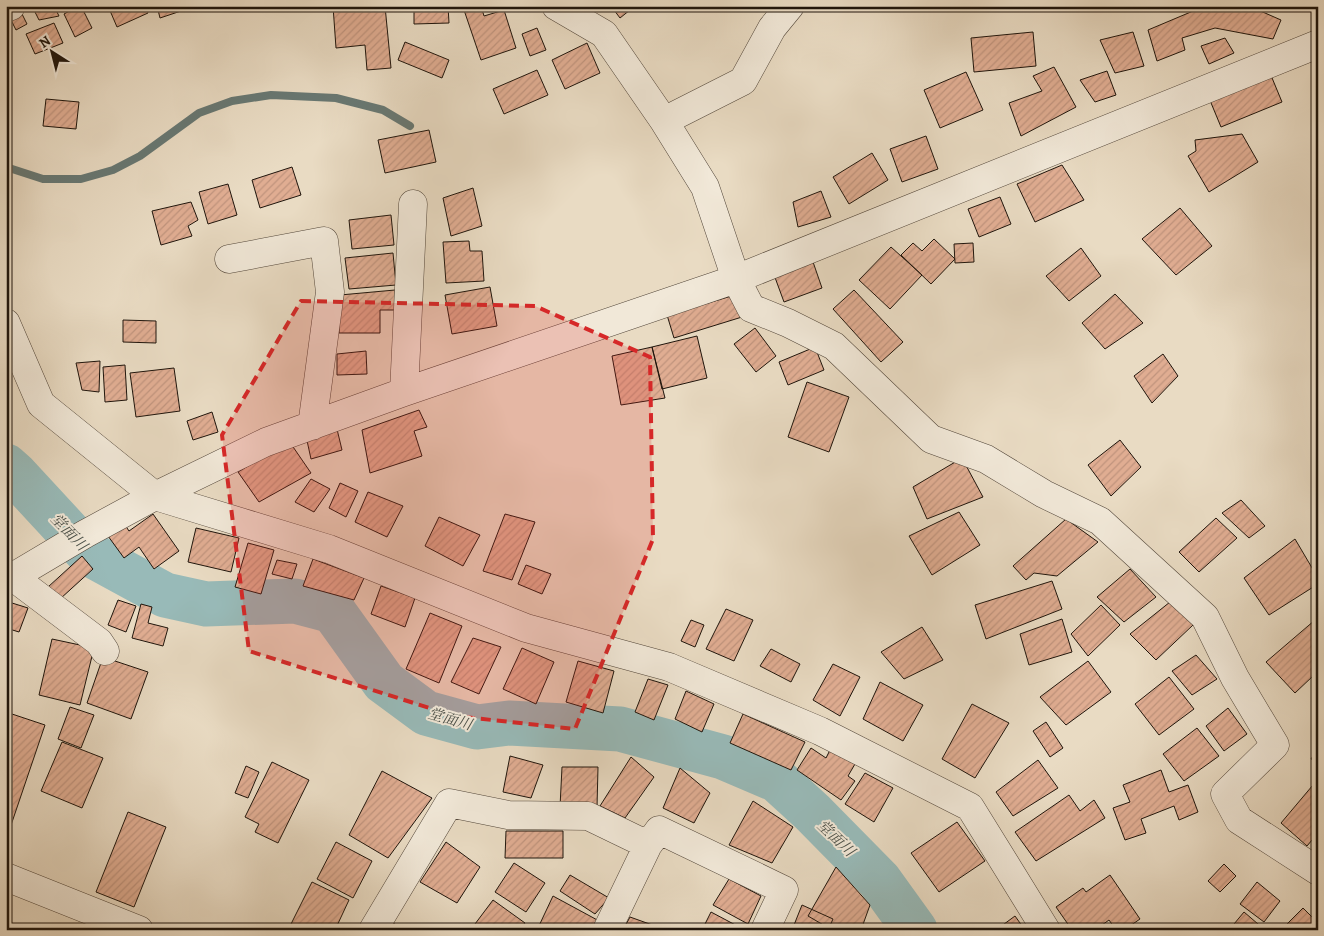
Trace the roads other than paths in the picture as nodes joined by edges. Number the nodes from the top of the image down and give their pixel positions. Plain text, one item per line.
1 (11, 6) edge
2 (556, 6) edge
3 (790, 6) edge
4 (6, 8) edge
5 (1318, 44) edge
6 (664, 121) junction
7 (413, 204) dead end
8 (229, 259) dead end
9 (736, 279) junction
10 (6, 323) edge
11 (404, 392) junction
12 (312, 426) junction
13 (156, 496) junction
14 (10, 579) edge
15 (105, 650) dead end
16 (648, 845) junction
17 (1318, 872) edge
18 (6, 877) edge
19 (139, 930) edge
20 (373, 930) edge
21 (607, 930) edge
22 (765, 930) edge
23 (1046, 930) edge

1 - 4 street
2 - 6 street
3 - 6 street
5 - 9 street
6 - 9 street
7 - 11 street
8 - 12 street
9 - 11 street
9 - 17 street
10 - 13 street
11 - 12 street
12 - 13 street
13 - 14 street
13 - 23 street
14 - 15 street
16 - 20 street
16 - 21 street
16 - 22 street
18 - 19 street

